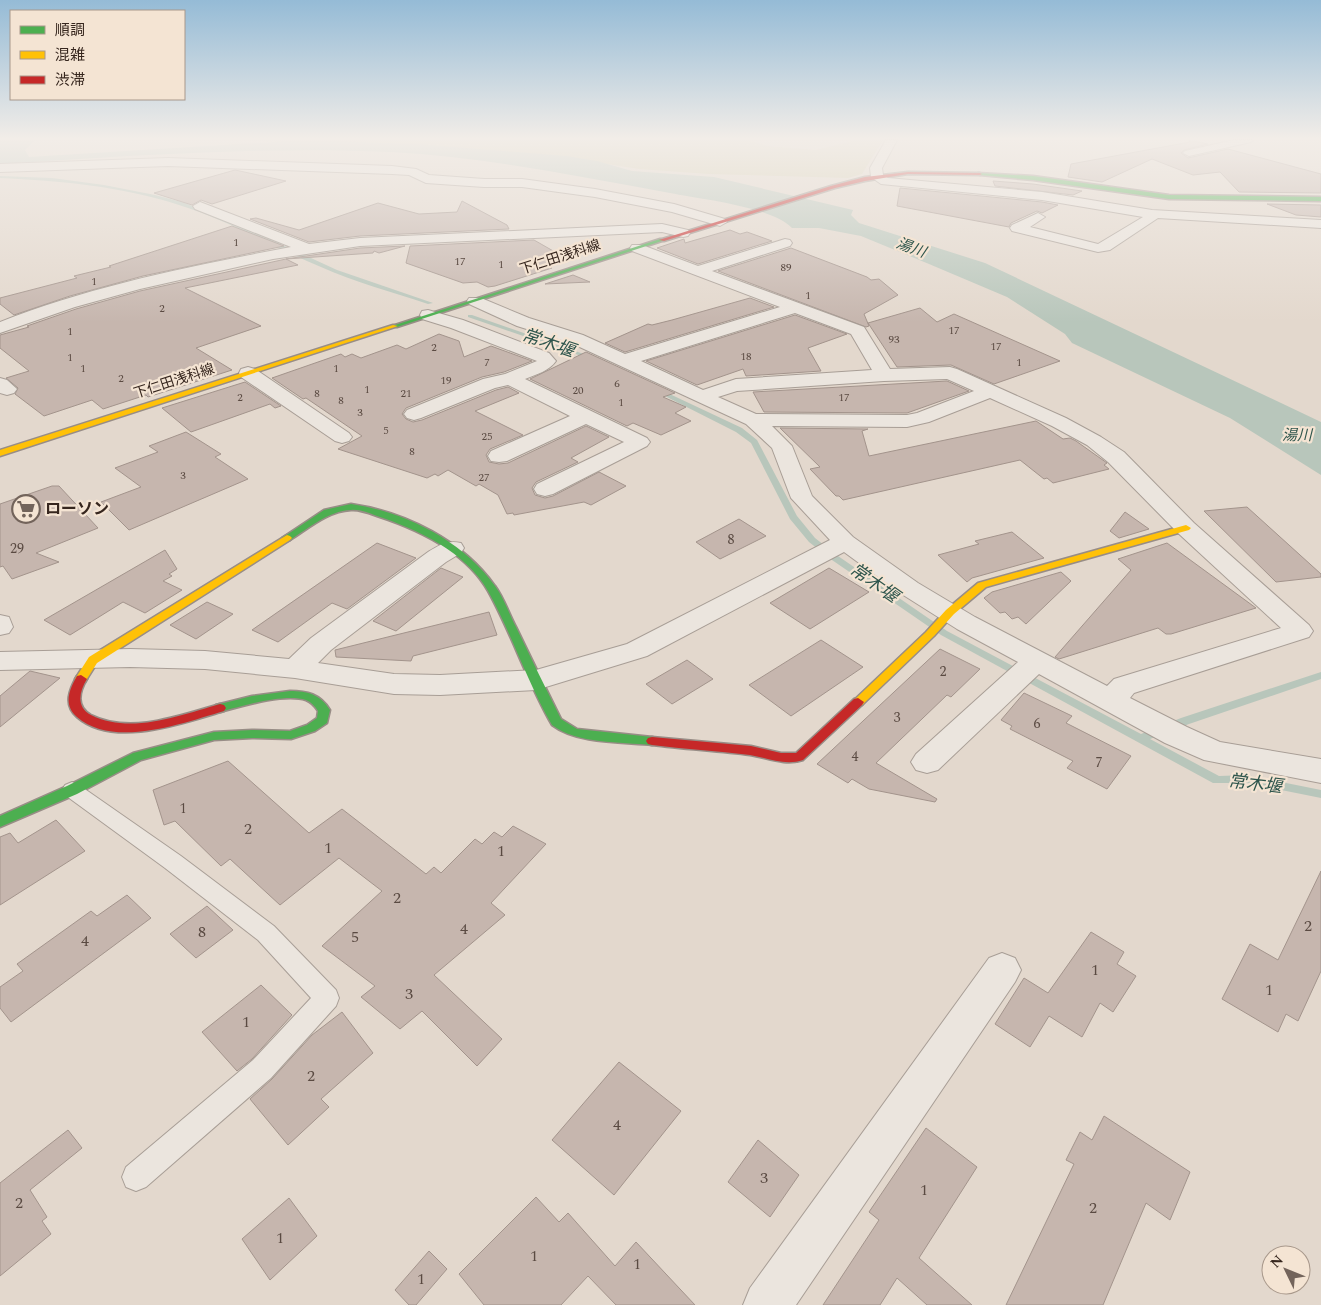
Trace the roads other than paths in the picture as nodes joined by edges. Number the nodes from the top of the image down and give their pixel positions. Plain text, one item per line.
1 (637, 201) edge
2 (789, 201) edge
3 (1072, 201) edge
4 (200, 206) dead end
5 (1019, 213) dead end
6 (1152, 214) junction
7 (1038, 217) junction
8 (1056, 219) dead end
9 (723, 221) junction
10 (1321, 224) edge
11 (1104, 230) dead end
12 (684, 233) junction
13 (1128, 233) junction
14 (785, 243) dead end
15 (303, 248) junction
16 (637, 248) junction
17 (699, 270) junction
18 (470, 302) junction
19 (806, 310) junction
20 (847, 310) dead end
21 (431, 314) junction
22 (1, 327) edge
23 (623, 361) junction
24 (248, 372) junction
25 (884, 375) junction
26 (510, 379) junction
27 (990, 391) junction
28 (702, 398) junction
29 (414, 414) dead end
30 (586, 416) junction
31 (753, 420) junction
32 (342, 437) dead end
33 (0, 454) edge
34 (499, 456) dead end
35 (545, 489) dead end
36 (1186, 528) junction
37 (452, 548) junction
38 (831, 549) junction
39 (947, 616) junction
40 (0, 623) edge
41 (0, 627) edge
42 (93, 660) junction
43 (0, 661) edge
44 (294, 669) junction
45 (1028, 669) junction
46 (536, 680) junction
47 (1111, 699) junction
48 (927, 762) dead end
49 (1321, 771) edge
50 (72, 790) junction
51 (0, 822) edge
52 (1002, 970) dead end
53 (136, 1177) dead end
54 (768, 1305) edge

1 - 9 street
2 - 9 main road, 下仁田浅科線
3 - 6 street
4 - 15 street
5 - 7 street
6 - 10 street
6 - 13 street
7 - 8 street
7 - 13 street
9 - 12 main road, 下仁田浅科線
11 - 13 street
12 - 15 street
12 - 16 main road, 下仁田浅科線
14 - 17 street
15 - 22 street
16 - 17 street
16 - 18 main road, 下仁田浅科線
17 - 19 street
18 - 21 main road, 下仁田浅科線
18 - 23 street
19 - 20 street
19 - 23 street
19 - 25 street
21 - 24 main road, 下仁田浅科線
21 - 26 street
23 - 28 street
24 - 32 street
24 - 33 main road, 下仁田浅科線
25 - 27 street
25 - 28 street
26 - 29 street
26 - 30 street
27 - 31 street
27 - 36 street
28 - 31 street
30 - 34 street
30 - 35 street
31 - 38 street
36 - 39 main road
36 - 47 street
37 - 42 main road
37 - 44 street
37 - 46 main road
38 - 39 street
38 - 46 street
39 - 45 street
39 - 46 main road
40 - 41 street
42 - 43 street
42 - 44 street
42 - 50 main road
44 - 46 street
45 - 47 street
45 - 48 street
47 - 49 street
50 - 51 main road
50 - 53 lane
52 - 54 street

